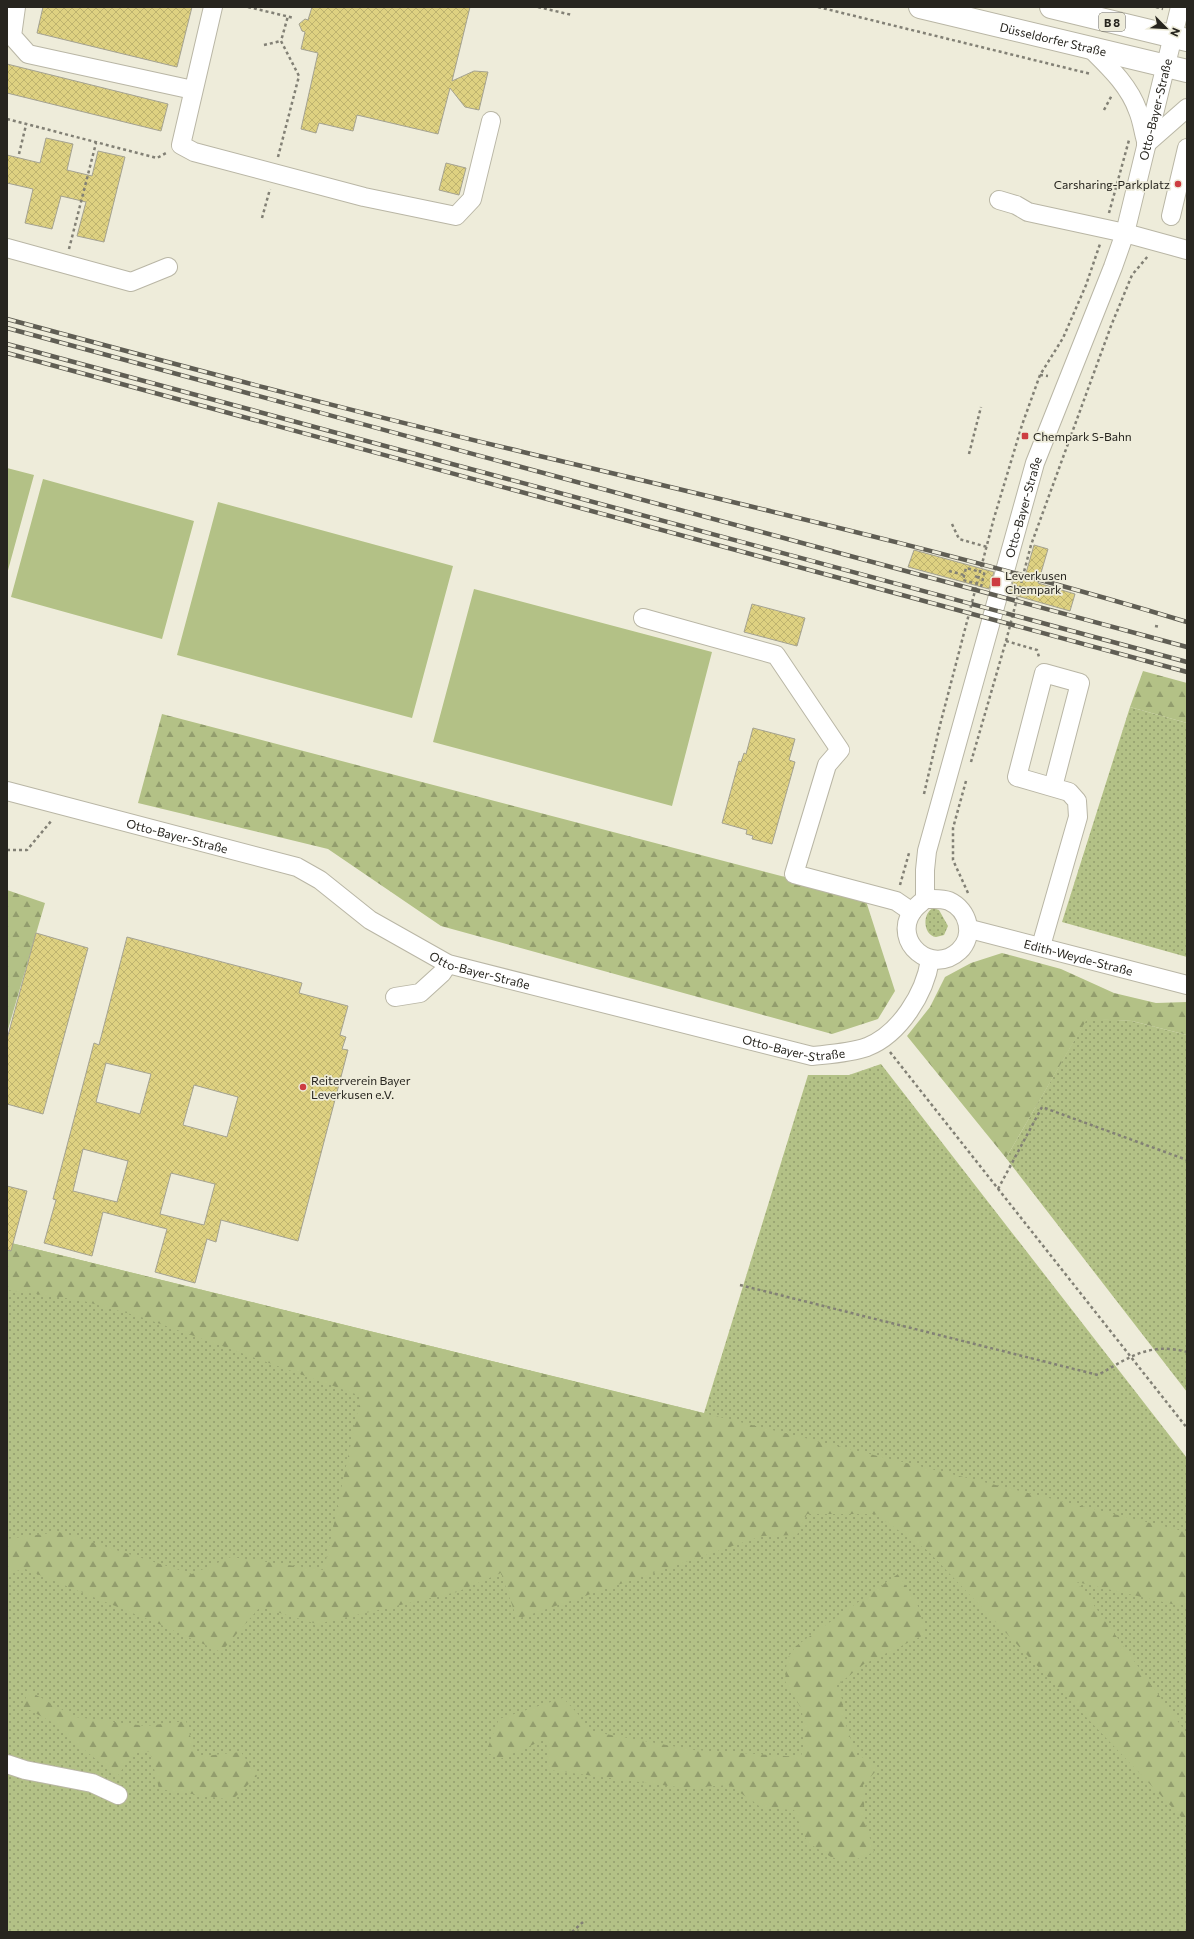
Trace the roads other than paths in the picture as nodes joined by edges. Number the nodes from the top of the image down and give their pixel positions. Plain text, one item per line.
1 (16, 7) edge
2 (213, 7) edge
3 (920, 7) edge
4 (1052, 7) edge
5 (1180, 7) edge
6 (1180, 38) edge
7 (1090, 48) junction
8 (1166, 66) junction
9 (1187, 71) edge
10 (193, 90) junction
11 (1187, 108) edge
12 (491, 121) dead end
13 (1146, 144) junction
14 (1187, 148) edge
15 (999, 200) dead end
16 (1171, 216) dead end
17 (1125, 233) junction
18 (7, 248) edge
19 (1187, 250) edge
20 (168, 267) dead end
21 (643, 618) dead end
22 (1053, 787) junction
23 (7, 791) edge
24 (925, 899) junction
25 (912, 912) junction
26 (970, 929) junction
27 (1041, 946) junction
28 (930, 960) junction
29 (448, 964) junction
30 (1187, 985) edge
31 (395, 997) dead end
32 (7, 1764) edge
33 (118, 1794) dead end

1 - 10 street
2 - 10 street
3 - 7 main road, Düsseldorfer Straße
4 - 6 main road, B 8
5 - 6 street, Otto-Bayer-Straße
6 - 8 street, Otto-Bayer-Straße
7 - 8 main road, Düsseldorfer Straße
7 - 13 street
8 - 9 main road, Düsseldorfer Straße
8 - 13 street, Otto-Bayer-Straße
10 - 12 street
11 - 13 street
13 - 17 street, Otto-Bayer-Straße
14 - 16 street
15 - 17 street
17 - 19 street
17 - 24 street, Otto-Bayer-Straße
18 - 20 street
21 - 25 street
22 - 22 street
22 - 27 street
23 - 29 street, Otto-Bayer-Straße
24 - 25 street
24 - 26 street
25 - 28 street
26 - 27 street, Edith-Weyde-Straße
26 - 28 street
27 - 30 street, Edith-Weyde-Straße
28 - 29 street, Otto-Bayer-Straße
29 - 31 street
32 - 33 street

